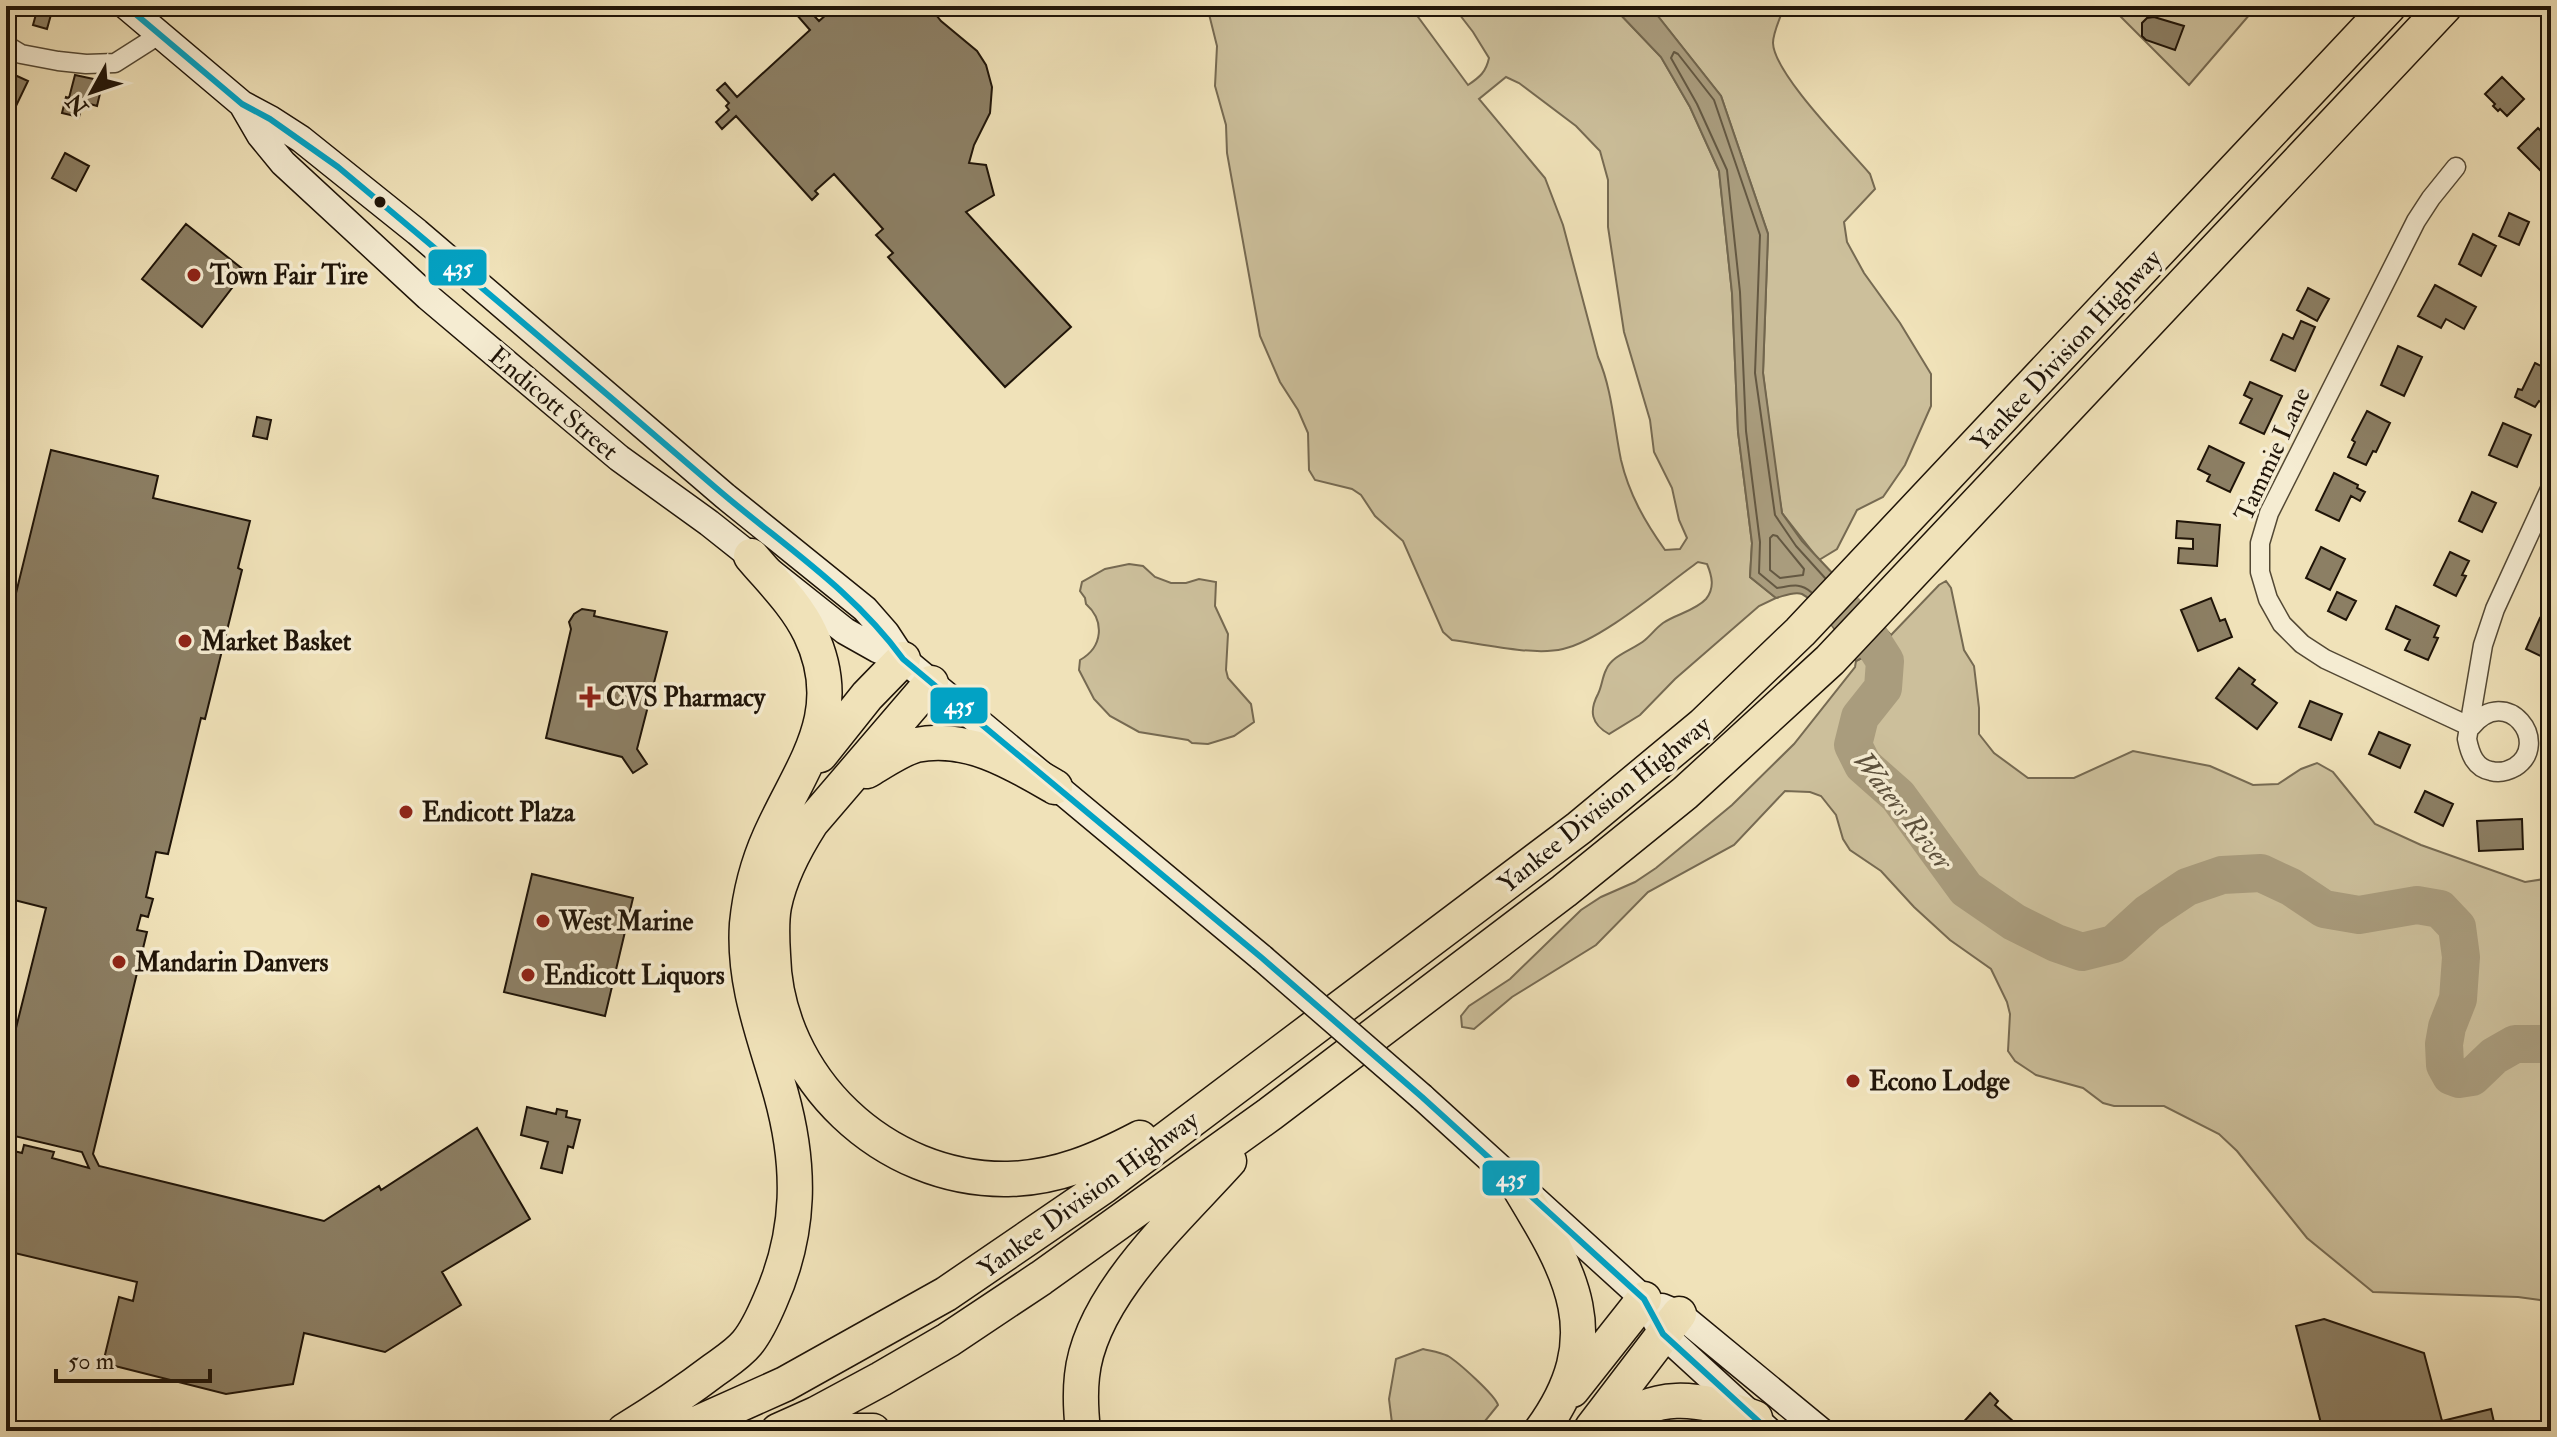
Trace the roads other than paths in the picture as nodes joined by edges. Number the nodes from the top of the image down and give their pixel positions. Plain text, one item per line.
1 (126, 6) edge
2 (2389, 6) edge
3 (2445, 6) edge
4 (159, 35) junction
5 (6, 45) edge
6 (242, 104) junction
7 (2456, 167) dead end
8 (2551, 487) edge
9 (751, 556) junction
10 (903, 659) junction
11 (931, 683) junction
12 (799, 782) junction
13 (1055, 787) junction
14 (827, 804) junction
15 (1239, 1084) junction
16 (1270, 1114) junction
17 (1516, 1182) junction
18 (1644, 1299) junction
19 (1671, 1324) junction
20 (1549, 1419) edge
21 (1762, 1424) edge
22 (624, 1431) edge
23 (680, 1431) edge
24 (778, 1431) edge
25 (851, 1431) edge
26 (873, 1431) edge
27 (1083, 1431) edge
28 (1589, 1431) edge
29 (1603, 1431) edge
30 (1821, 1431) edge

1 - 4 main road, Endicott Street
2 - 15 highway, Yankee Division Highway
3 - 16 highway, Yankee Division Highway
4 - 5 street
4 - 6 main road, Endicott Street
6 - 9 main road, Endicott Street
6 - 10 main road, Endicott Street
7 - 8 street, Tammie Lane
9 - 10 main road, Endicott Street
9 - 12 highway
10 - 11 main road, Endicott Street
10 - 12 highway
11 - 13 main road, Endicott Street
11 - 14 highway
12 - 22 highway
13 - 14 highway
13 - 17 main road, Endicott Street, bridge
14 - 15 highway
15 - 23 highway, Yankee Division Highway
16 - 24 highway, Yankee Division Highway
16 - 27 highway
17 - 18 main road, Endicott Street
17 - 20 highway
18 - 19 main road, Endicott Street
18 - 20 highway
19 - 21 main road, Endicott Street
19 - 28 highway
19 - 30 main road, Endicott Street
21 - 29 highway
25 - 26 highway

